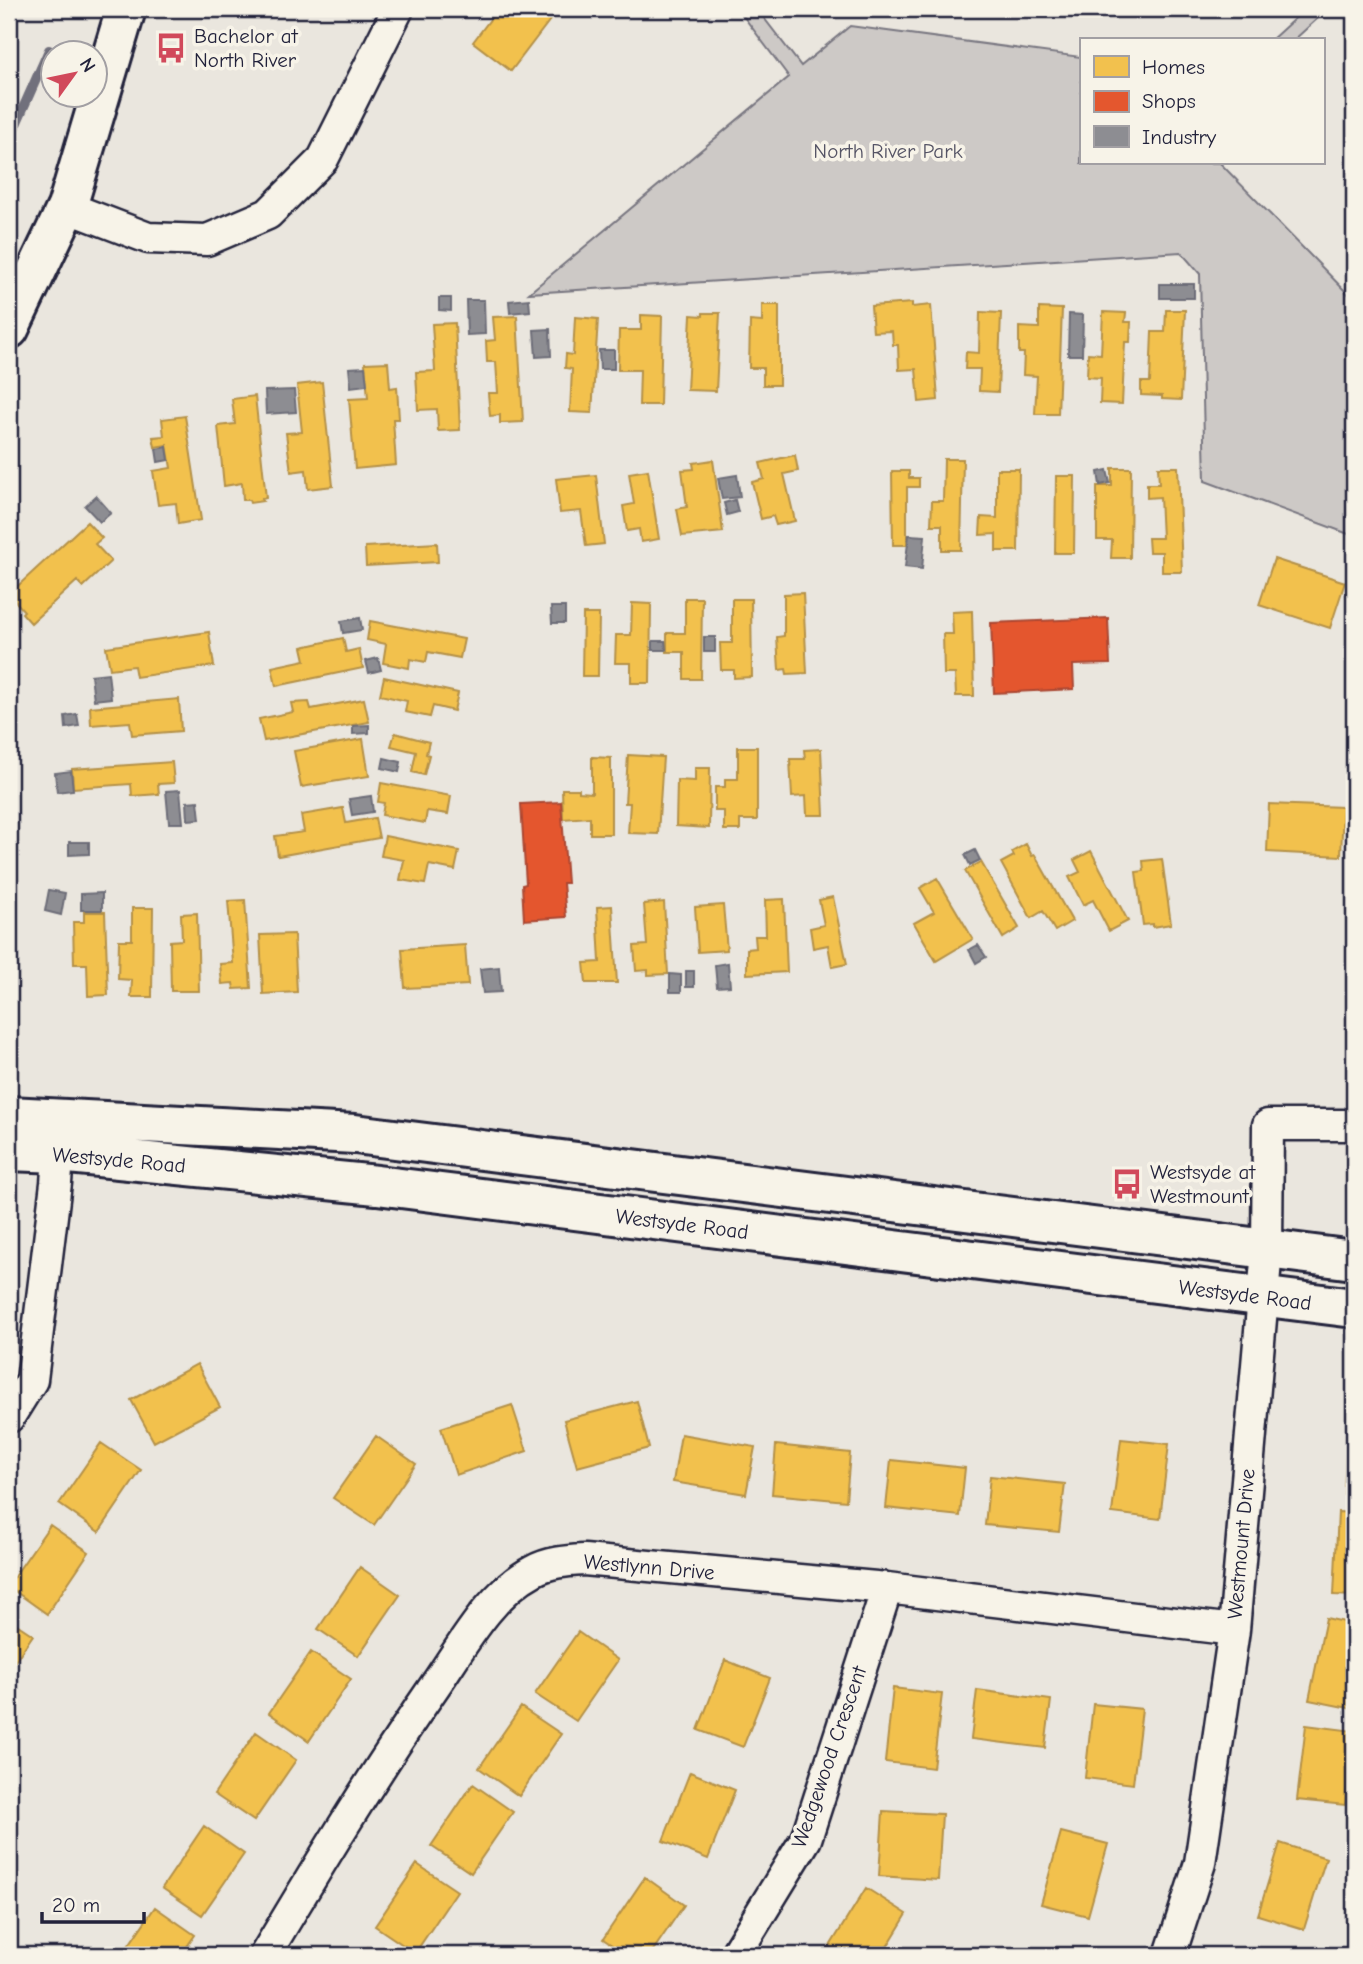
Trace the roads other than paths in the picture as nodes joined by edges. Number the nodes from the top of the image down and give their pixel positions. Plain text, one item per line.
1 (126, 9) edge
2 (398, 9) edge
3 (66, 207) junction
4 (9, 329) edge
5 (9, 1116) edge
6 (1354, 1125) edge
7 (60, 1136) junction
8 (9, 1151) edge
9 (1267, 1250) junction
10 (1354, 1260) edge
11 (1263, 1297) junction
12 (1354, 1308) edge
13 (9, 1417) edge
14 (887, 1588) junction
15 (1234, 1630) junction
16 (265, 1955) edge
17 (735, 1955) edge
18 (1170, 1955) edge

1 - 3 main road
2 - 3 street
3 - 4 main road
5 - 7 main road, Westsyde Road
6 - 9 street, Westmount Drive
7 - 8 main road, Westsyde Road
7 - 9 main road, Westsyde Road
7 - 11 main road, Westsyde Road
7 - 13 street
9 - 10 main road, Westsyde Road
9 - 11 street, Westmount Drive
11 - 12 main road, Westsyde Road
11 - 15 street, Westmount Drive
14 - 15 street, Westlynn Drive
14 - 16 street, Westlynn Drive
14 - 17 street, Wedgewood Crescent
15 - 18 street, Westmount Drive

